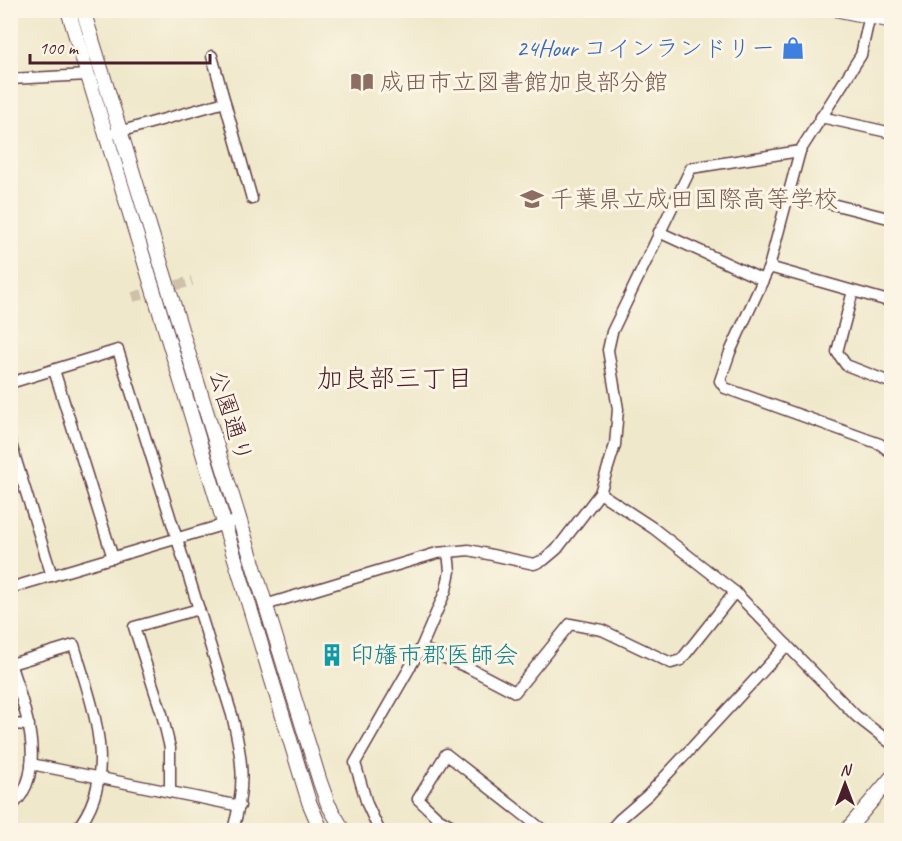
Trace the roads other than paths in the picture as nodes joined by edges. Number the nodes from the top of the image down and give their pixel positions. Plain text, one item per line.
1 (68, 10) edge
2 (83, 10) edge
3 (839, 10) edge
4 (871, 13) edge
5 (891, 21) edge
6 (212, 56) dead end
7 (88, 75) junction
8 (10, 80) edge
9 (225, 102) junction
10 (821, 117) junction
11 (120, 132) junction
12 (891, 133) edge
13 (106, 136) junction
14 (800, 151) junction
15 (788, 193) junction
16 (252, 199) dead end
17 (891, 219) edge
18 (659, 232) junction
19 (769, 267) junction
20 (763, 280) junction
21 (853, 291) junction
22 (891, 302) edge
23 (54, 370) junction
24 (10, 383) edge
25 (891, 383) edge
26 (10, 441) edge
27 (891, 453) edge
28 (600, 493) junction
29 (239, 520) junction
30 (224, 524) junction
31 (177, 538) junction
32 (448, 552) junction
33 (113, 558) junction
34 (52, 576) junction
35 (10, 588) edge
36 (735, 592) junction
37 (265, 605) junction
38 (199, 609) junction
39 (787, 645) junction
40 (421, 648) junction
41 (11, 663) edge
42 (10, 724) edge
43 (29, 725) junction
44 (891, 744) edge
45 (31, 764) junction
46 (891, 777) edge
47 (98, 778) junction
48 (10, 792) edge
49 (170, 792) junction
50 (23, 793) junction
51 (240, 806) junction
52 (10, 808) edge
53 (342, 830) edge
54 (75, 831) edge
55 (233, 831) edge
56 (321, 831) edge
57 (379, 831) edge
58 (459, 831) edge
59 (543, 831) edge
60 (610, 831) edge
61 (847, 831) edge

1 - 7 street, 公園通り
2 - 11 street, 公園通り
3 - 4 street
4 - 5 street
4 - 10 street
6 - 9 street
7 - 8 street
7 - 13 street, 公園通り
9 - 11 street
9 - 16 street
10 - 12 street
10 - 14 street
11 - 13 street
11 - 29 street, 公園通り
13 - 30 street, 公園通り
14 - 15 street
14 - 18 street
15 - 17 street
15 - 19 street
18 - 20 street
18 - 28 street
19 - 20 street
19 - 21 street
20 - 27 street
21 - 22 street
21 - 25 street
23 - 24 street
23 - 31 street
23 - 33 street
26 - 34 street
28 - 32 street
28 - 36 street
29 - 30 street
29 - 37 street, 公園通り
30 - 31 street
30 - 56 street, 公園通り
31 - 33 street
31 - 38 street
32 - 37 street
32 - 40 street
33 - 34 street
34 - 35 street
36 - 39 street
36 - 40 street
37 - 53 street, 公園通り
38 - 49 street
38 - 51 street
39 - 44 street
39 - 60 street
40 - 57 street
41 - 43 street
41 - 47 street
42 - 43 street
43 - 45 street
45 - 47 street
45 - 50 street
46 - 61 street
47 - 49 street
47 - 54 street
48 - 50 street
49 - 51 street
50 - 52 street
51 - 55 street
58 - 59 street

